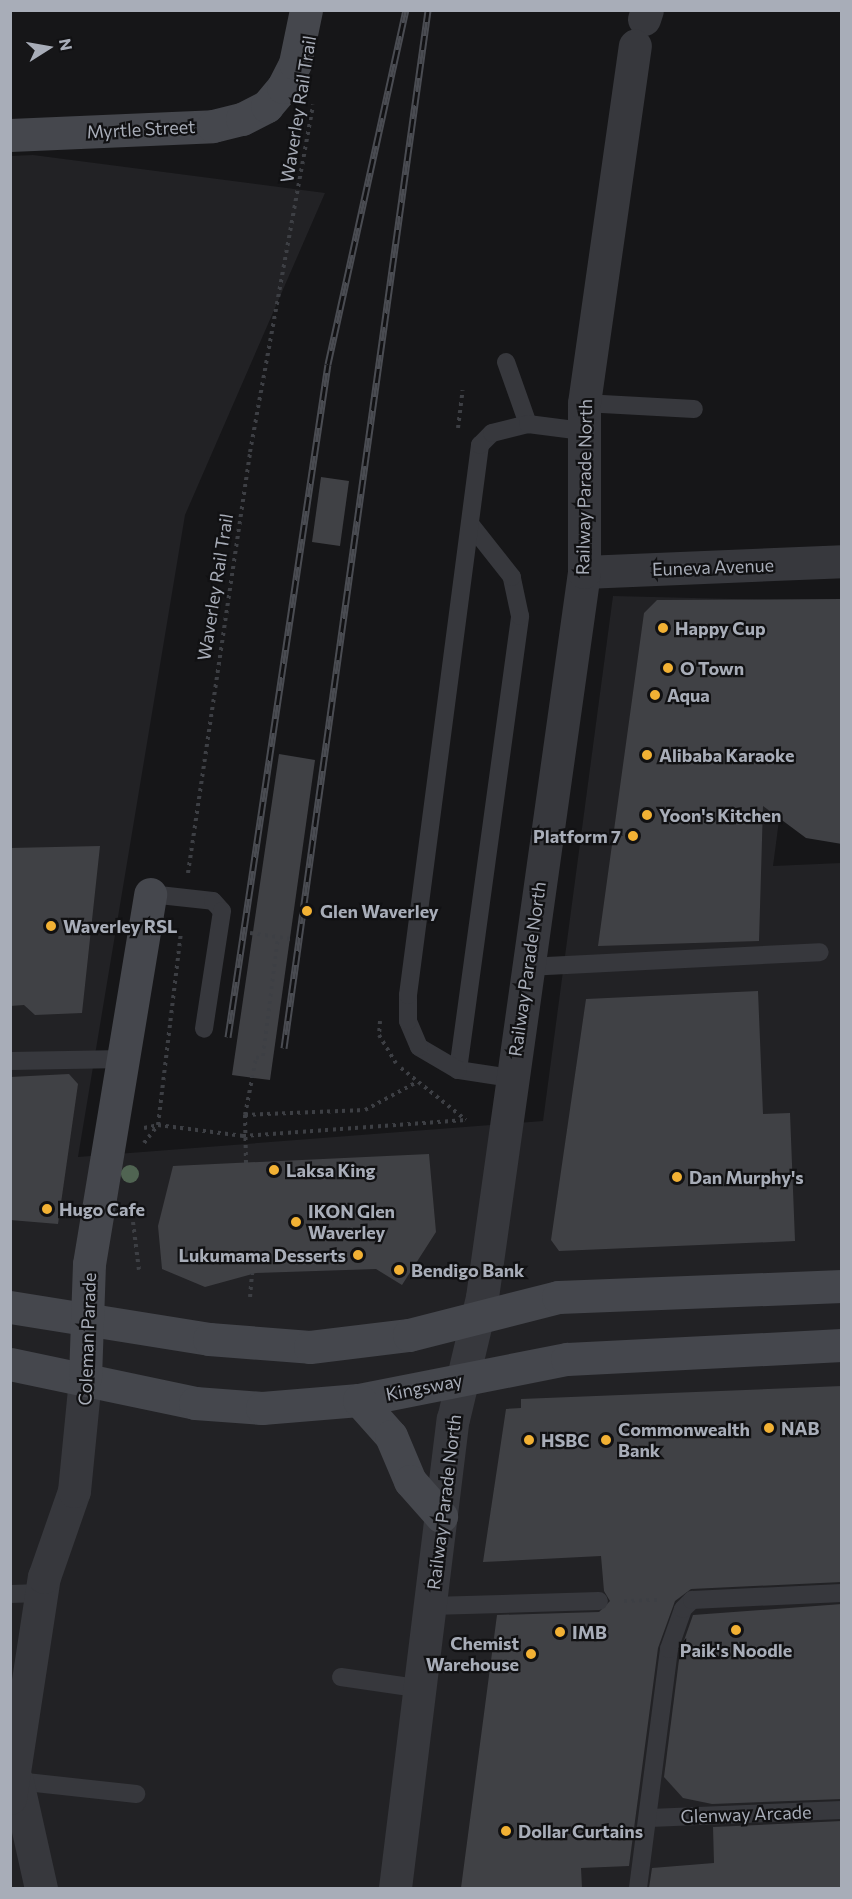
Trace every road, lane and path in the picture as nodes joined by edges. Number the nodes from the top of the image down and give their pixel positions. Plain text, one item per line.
1 (306, 10) edge
2 (642, 25) edge
3 (314, 98) dead end
4 (10, 135) edge
5 (506, 362) dead end
6 (694, 409) dead end
7 (583, 417) junction
8 (528, 424) junction
9 (471, 525) junction
10 (842, 561) edge
11 (584, 572) junction
12 (150, 894) joint
13 (185, 898) junction
14 (250, 933) dead end
15 (278, 938) junction
16 (292, 939) dead end
17 (820, 952) dead end
18 (527, 967) junction
19 (204, 1029) dead end
20 (124, 1059) junction
21 (10, 1061) edge
22 (458, 1070) junction
23 (511, 1078) junction
24 (415, 1083) dead end
25 (245, 1115) junction
26 (466, 1120) dead end
27 (158, 1125) junction
28 (112, 1136) junction
29 (243, 1136) junction
30 (143, 1153) dead end
31 (246, 1163) dead end
32 (134, 1215) dead end
33 (140, 1270) dead end
34 (252, 1273) dead end
35 (842, 1286) edge
36 (250, 1297) dead end
37 (10, 1306) edge
38 (478, 1315) junction
39 (87, 1320) junction
40 (842, 1345) edge
41 (10, 1364) edge
42 (85, 1378) junction
43 (461, 1380) junction
44 (358, 1400) junction
45 (441, 1516) junction
46 (842, 1593) edge
47 (26, 1594) edge
48 (692, 1600) junction
49 (599, 1601) joint
50 (432, 1606) junction
51 (341, 1677) dead end
52 (423, 1689) junction
53 (14, 1789) edge
54 (136, 1794) dead end
55 (842, 1810) edge
56 (650, 1818) junction
57 (41, 1888) edge
58 (395, 1888) edge
59 (638, 1888) edge

1 - 4 street, Myrtle Street
2 - 7 street, Railway Parade North
3 - 13 path, Waverley Rail Trail
5 - 8 lane
6 - 7 lane
7 - 8 lane
7 - 11 street, Railway Parade North
8 - 9 lane
9 - 22 lane
9 - 22 lane
10 - 11 street, Euneva Avenue
11 - 18 street, Railway Parade North
12 - 13 lane
12 - 20 street, Coleman Parade
13 - 19 lane
13 - 27 path, Waverley Rail Trail
14 - 15 path
15 - 16 path
15 - 25 path
17 - 18 lane
18 - 23 street, Railway Parade North
20 - 21 lane
20 - 28 street, Coleman Parade
22 - 23 lane
23 - 38 street, Railway Parade North
24 - 25 path
25 - 29 path
26 - 29 path
27 - 28 path
27 - 29 path
27 - 30 path
28 - 39 street, Coleman Parade
29 - 31 path
32 - 33 path
34 - 36 path
35 - 38 street
37 - 39 street
38 - 39 street
38 - 43 street, Railway Parade North
39 - 42 street, Coleman Parade
40 - 43 street, Kingsway
41 - 42 street, Kingsway
42 - 44 street, Kingsway
42 - 47 street, Coleman Parade
43 - 44 street, Kingsway
43 - 45 street, Railway Parade North
44 - 45 street
45 - 50 street, Railway Parade North
46 - 48 lane
47 - 53 street, Coleman Parade
48 - 49 path
48 - 56 lane
49 - 50 lane
50 - 52 street, Railway Parade North
51 - 52 lane
52 - 58 street, Railway Parade North
53 - 54 lane
53 - 57 street, Coleman Parade
55 - 56 lane, Glenway Arcade
56 - 59 lane

